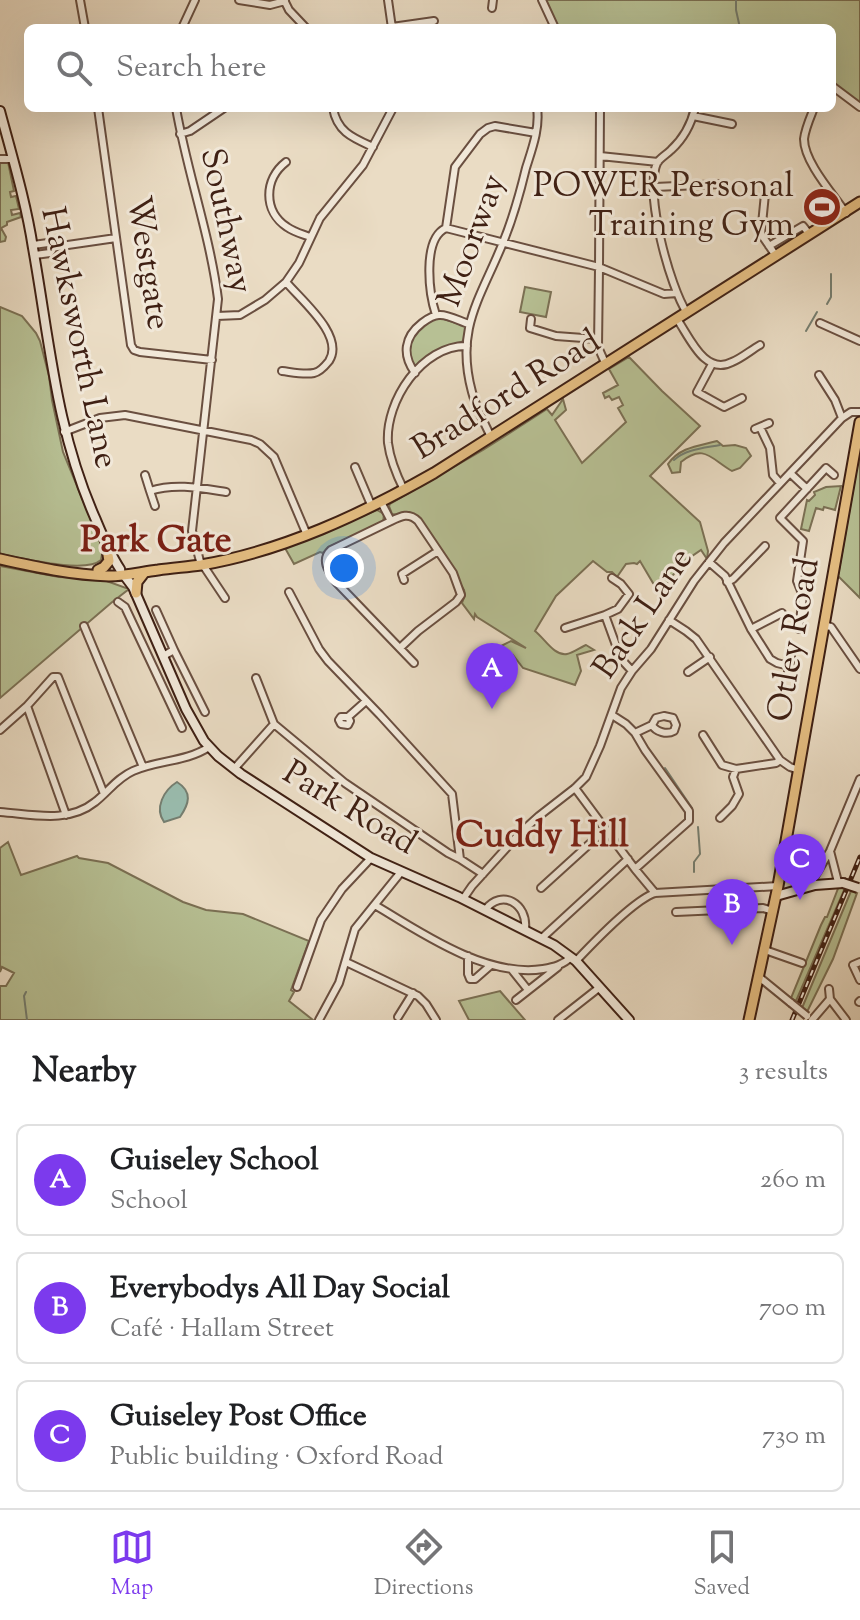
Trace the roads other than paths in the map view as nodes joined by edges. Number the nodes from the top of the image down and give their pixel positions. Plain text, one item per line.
1 (80, 0) edge
2 (195, 0) edge
3 (239, 0) edge
4 (388, 0) edge
5 (542, 0) edge
6 (284, 1) edge
7 (434, 21) dead end
8 (84, 24) edge
9 (184, 24) edge
10 (302, 24) edge
11 (391, 24) edge
12 (416, 24) edge
13 (553, 24) edge
14 (836, 89) edge
15 (860, 107) edge
16 (0, 111) edge
17 (99, 112) edge
18 (177, 112) edge
19 (218, 112) edge
20 (334, 112) edge
21 (391, 112) edge
22 (537, 112) edge
23 (600, 112) edge
24 (694, 112) edge
25 (813, 112) edge
26 (732, 124) dead end
27 (536, 133) junction
28 (180, 134) junction
29 (373, 147) junction
30 (600, 156) junction
31 (0, 159) edge
32 (13, 159) junction
33 (286, 162) dead end
34 (658, 162) junction
35 (722, 184) dead end
36 (655, 187) junction
37 (765, 194) dead end
38 (860, 202) edge
39 (846, 213) junction
40 (446, 228) junction
41 (810, 235) junction
42 (310, 237) junction
43 (116, 238) junction
44 (503, 242) junction
45 (33, 245) junction
46 (769, 246) junction
47 (54, 247) junction
48 (35, 255) junction
49 (776, 256) junction
50 (599, 268) junction
51 (286, 282) junction
52 (677, 293) junction
53 (687, 313) junction
54 (436, 315) junction
55 (217, 316) junction
56 (531, 319) dead end
57 (677, 319) junction
58 (820, 323) dead end
59 (469, 324) junction
60 (597, 339) junction
61 (860, 341) edge
62 (760, 345) dead end
63 (467, 346) junction
64 (212, 360) junction
65 (712, 364) junction
66 (606, 365) junction
67 (282, 371) dead end
68 (415, 373) junction
69 (818, 375) dead end
70 (742, 398) dead end
71 (860, 412) edge
72 (842, 418) junction
73 (860, 422) edge
74 (769, 423) dead end
75 (204, 430) junction
76 (64, 432) junction
77 (491, 437) junction
78 (355, 467) dead end
79 (790, 473) junction
80 (145, 475) dead end
81 (834, 475) dead end
82 (780, 483) junction
83 (197, 488) junction
84 (807, 489) junction
85 (404, 490) junction
86 (150, 491) junction
87 (226, 492) dead end
88 (376, 504) junction
89 (155, 506) dead end
90 (391, 521) junction
91 (307, 535) junction
92 (106, 543) junction
93 (765, 546) dead end
94 (438, 551) junction
95 (0, 559) edge
96 (709, 562) junction
97 (202, 565) junction
98 (98, 570) junction
99 (122, 572) junction
100 (149, 572) junction
101 (83, 573) junction
102 (612, 578) dead end
103 (404, 580) dead end
104 (727, 582) junction
105 (289, 592) dead end
106 (136, 593) junction
107 (629, 594) junction
108 (637, 594) dead end
109 (225, 598) dead end
110 (118, 602) dead end
111 (156, 610) dead end
112 (575, 613) dead end
113 (782, 613) dead end
114 (605, 615) junction
115 (669, 620) junction
116 (148, 622) junction
117 (579, 622) junction
118 (823, 625) junction
119 (84, 626) dead end
120 (135, 628) junction
121 (565, 628) dead end
122 (751, 629) junction
123 (799, 629) dead end
124 (400, 648) junction
125 (174, 650) junction
126 (163, 656) junction
127 (791, 656) dead end
128 (710, 657) junction
129 (414, 663) dead end
130 (860, 669) edge
131 (632, 671) junction
132 (688, 672) dead end
133 (256, 678) dead end
134 (181, 698) junction
135 (366, 701) junction
136 (170, 703) junction
137 (27, 706) junction
138 (205, 712) dead end
139 (612, 715) junction
140 (348, 717) dead end
141 (274, 724) junction
142 (652, 725) dead end
143 (182, 728) dead end
144 (0, 730) edge
145 (635, 733) junction
146 (703, 735) dead end
147 (209, 747) junction
148 (780, 760) junction
149 (143, 767) junction
150 (234, 769) junction
151 (736, 769) junction
152 (799, 770) junction
153 (860, 779) edge
154 (575, 788) junction
155 (104, 794) junction
156 (0, 812) edge
157 (66, 815) junction
158 (720, 818) dead end
159 (606, 829) junction
160 (830, 851) junction
161 (371, 858) junction
162 (460, 859) junction
163 (628, 859) junction
164 (635, 869) junction
165 (401, 872) junction
166 (483, 874) junction
167 (779, 882) junction
168 (840, 882) junction
169 (809, 886) junction
170 (541, 888) dead end
171 (859, 888) edge
172 (655, 893) junction
173 (463, 899) junction
174 (375, 905) junction
175 (485, 910) junction
176 (769, 910) junction
177 (676, 912) dead end
178 (731, 913) dead end
179 (525, 929) junction
180 (542, 938) junction
181 (765, 950) junction
182 (468, 956) junction
183 (573, 959) junction
184 (346, 962) junction
185 (860, 962) edge
186 (802, 963) dead end
187 (491, 965) junction
188 (560, 965) junction
189 (512, 970) junction
190 (759, 977) junction
191 (860, 980) edge
192 (297, 987) dead end
193 (600, 987) junction
194 (829, 989) dead end
195 (528, 990) junction
196 (413, 993) junction
197 (830, 999) junction
198 (516, 1000) dead end
199 (398, 1017) dead end
200 (810, 1019) edge
201 (319, 1020) edge
202 (436, 1020) edge
203 (558, 1020) edge
204 (629, 1020) edge
205 (749, 1020) edge
206 (846, 1020) edge

1 - 8 street
2 - 9 street
3 - 6 street
4 - 11 street
5 - 13 street
6 - 10 street
7 - 12 street
14 - 15 street
16 - 32 main road, Hawksworth Lane
17 - 43 street, Westgate
18 - 28 street, Southway
19 - 28 street
20 - 29 street
21 - 29 street
22 - 27 street, Moorway
23 - 30 street
24 - 26 street
24 - 34 street
25 - 39 street
27 - 40 street
27 - 44 street, Moorway
28 - 55 street, Southway
29 - 42 street
30 - 34 street
30 - 50 street
31 - 32 street
32 - 45 main road, Hawksworth Lane
33 - 42 street
34 - 36 street
35 - 36 street
36 - 52 street
37 - 46 street
38 - 39 main road, Bradford Road
39 - 41 main road, Bradford Road
40 - 44 street
40 - 54 street
41 - 46 street
41 - 49 main road, Bradford Road
42 - 51 street
43 - 47 street
43 - 64 street, Westgate
44 - 50 street
44 - 59 street, Moorway
45 - 47 street
45 - 48 main road, Hawksworth Lane
46 - 49 street
47 - 48 street
48 - 76 main road, Hawksworth Lane
49 - 53 main road, Bradford Road
50 - 52 street
50 - 60 street
51 - 55 street
51 - 67 street
52 - 53 street
53 - 57 main road, Bradford Road
54 - 59 street
54 - 68 street
55 - 64 street, Southway
56 - 60 street
57 - 65 street
57 - 66 main road, Bradford Road
58 - 61 street
59 - 63 street, Moorway
60 - 66 street
62 - 65 street
63 - 68 street
63 - 77 street, Moorway
64 - 75 street, Southway
65 - 70 street
66 - 77 main road, Bradford Road
68 - 85 street
69 - 72 street
71 - 72 street, Back Lane
72 - 79 street, Back Lane
73 - 118 main road, Otley Road
74 - 82 street
75 - 76 street
75 - 83 street, Southway
75 - 91 street
76 - 92 main road, Hawksworth Lane
77 - 85 main road, Bradford Road
78 - 88 street
79 - 82 street, Back Lane
79 - 84 street
80 - 86 street
81 - 84 street
82 - 96 street, Back Lane
83 - 86 street
83 - 87 street
83 - 97 street, Southway
84 - 123 street
85 - 88 main road, Bradford Road
86 - 89 street
88 - 90 street
88 - 91 main road, Bradford Road
90 - 94 street
90 - 124 street
91 - 97 main road, Bradford Road
92 - 98 main road
92 - 99 main road, Hawksworth Lane
93 - 104 street
94 - 103 street
94 - 124 street
95 - 101 main road
96 - 104 street
96 - 115 street, Back Lane
97 - 100 main road, Bradford Road
97 - 109 street
98 - 99 main road
98 - 101 main road
99 - 100 main road, Bradford Road
99 - 101 main road
99 - 106 main road, Park Road
100 - 106 main road
102 - 107 street
104 - 122 street
105 - 135 street
106 - 116 main road, Park Road
107 - 108 street
107 - 114 street
110 - 120 street
111 - 125 street
112 - 117 street
113 - 122 street
114 - 117 street
114 - 131 street
115 - 128 street
115 - 131 street, Back Lane
116 - 120 street
116 - 126 main road, Park Road
117 - 121 street
118 - 130 street
118 - 152 main road, Otley Road
119 - 149 street
120 - 136 street
122 - 127 street
124 - 129 street
125 - 126 street
125 - 138 street
126 - 134 main road, Park Road
128 - 132 street
128 - 148 street
131 - 139 street, Back Lane
133 - 141 street
134 - 136 street
134 - 147 main road, Park Road
135 - 140 street
135 - 162 street
136 - 143 street
137 - 144 street
137 - 155 street
137 - 157 street
139 - 145 street
139 - 154 street, Back Lane
141 - 150 street
141 - 162 street
142 - 145 street
145 - 164 street
146 - 151 street
147 - 149 street
147 - 150 main road, Park Road
148 - 151 street
148 - 152 street
149 - 155 street
150 - 161 main road, Park Road
151 - 158 street
152 - 167 main road, Otley Road
153 - 160 street
154 - 159 street
154 - 166 street, Back Lane
155 - 157 street
156 - 157 street
159 - 163 street
159 - 170 street
160 - 168 street
160 - 169 street
161 - 165 main road, Park Road
161 - 192 street
162 - 166 street
163 - 164 street
163 - 180 street
164 - 172 street
165 - 173 main road, Park Road
165 - 174 street
166 - 173 street, Back Lane
167 - 169 main road
167 - 172 street
167 - 176 main road, Otley Road
168 - 169 main road
168 - 171 main road, bridge
172 - 183 street
173 - 175 main road, Park Road
174 - 182 street
174 - 184 street
175 - 179 main road, Park Road
175 - 179 street
176 - 177 street
176 - 178 street
176 - 181 main road, Otley Road
179 - 180 main road, Park Road
180 - 183 main road, Park Road
181 - 186 street
181 - 190 main road, Otley Road
182 - 187 street
182 - 187 street
183 - 188 street
183 - 193 main road, Park Road
184 - 196 street
184 - 201 street
185 - 191 street
187 - 189 street
188 - 189 street
188 - 195 street
189 - 195 street
190 - 200 street, bridge
190 - 205 main road, Otley Road
193 - 203 street
193 - 204 main road, Park Road
194 - 197 street
195 - 198 street
196 - 199 street
196 - 202 street
197 - 200 street
197 - 206 street

